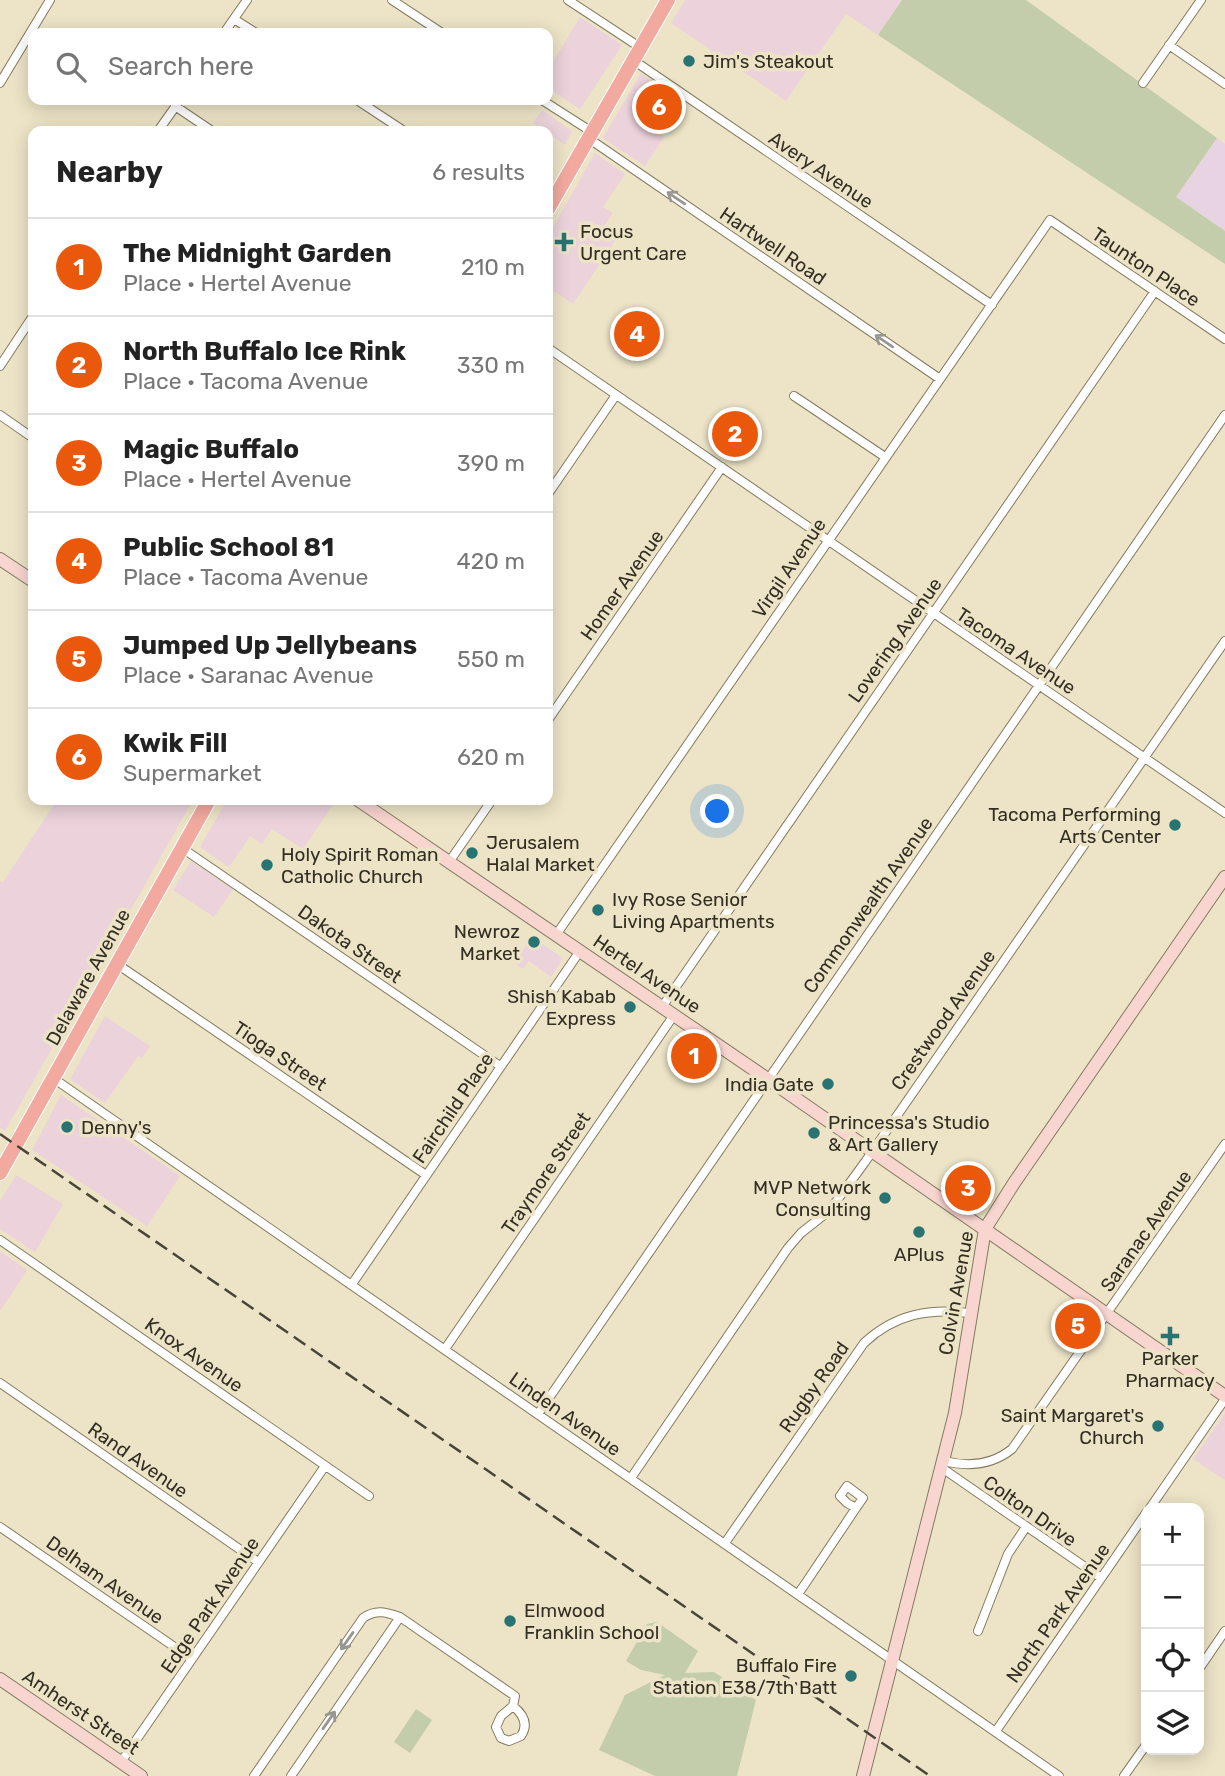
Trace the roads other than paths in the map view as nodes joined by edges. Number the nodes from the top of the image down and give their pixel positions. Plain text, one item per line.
1 (50, 0) edge
2 (247, 0) edge
3 (392, 0) edge
4 (568, 0) edge
5 (668, 0) edge
6 (1198, 1) edge
7 (234, 19) junction
8 (33, 28) edge
9 (228, 28) edge
10 (248, 28) edge
11 (434, 28) edge
12 (28, 37) edge
13 (1169, 45) junction
14 (637, 54) junction
15 (0, 83) edge
16 (1143, 83) dead end
17 (1225, 84) edge
18 (176, 105) edge
19 (180, 105) edge
20 (365, 105) edge
21 (549, 105) edge
22 (161, 126) edge
23 (206, 126) edge
24 (396, 126) edge
25 (590, 135) junction
26 (553, 200) edge
27 (1050, 220) joint
28 (1155, 291) junction
29 (992, 305) junction
30 (28, 324) edge
31 (1225, 339) edge
32 (553, 352) edge
33 (0, 366) edge
34 (940, 379) junction
35 (615, 395) junction
36 (794, 396) dead end
37 (0, 415) edge
38 (1225, 415) edge
39 (28, 435) edge
40 (885, 457) junction
41 (722, 467) junction
42 (553, 487) edge
43 (827, 540) junction
44 (0, 559) edge
45 (28, 578) edge
46 (933, 613) junction
47 (1225, 642) edge
48 (1038, 685) junction
49 (553, 713) edge
50 (1144, 758) junction
51 (206, 805) edge
52 (365, 805) edge
53 (489, 805) edge
54 (1225, 813) edge
55 (182, 848) junction
56 (449, 862) junction
57 (1225, 877) edge
58 (556, 935) junction
59 (580, 951) junction
60 (117, 964) junction
61 (662, 1007) junction
62 (674, 1015) junction
63 (500, 1066) junction
64 (53, 1078) junction
65 (767, 1079) junction
66 (1225, 1144) edge
67 (872, 1151) junction
68 (0, 1173) edge
69 (426, 1175) junction
70 (985, 1229) junction
71 (0, 1240) edge
72 (352, 1284) junction
73 (970, 1313) junction
74 (1107, 1315) junction
75 (445, 1349) junction
76 (0, 1383) edge
77 (1225, 1397) edge
78 (538, 1413) junction
79 (943, 1465) junction
80 (325, 1466) junction
81 (631, 1479) junction
82 (369, 1496) dead end
83 (1153, 1503) edge
84 (856, 1508) dead end
85 (1141, 1520) edge
86 (0, 1527) edge
87 (1026, 1527) junction
88 (725, 1543) junction
89 (258, 1562) junction
90 (1101, 1578) junction
91 (798, 1594) junction
92 (400, 1617) junction
93 (978, 1631) dead end
94 (1225, 1631) edge
95 (192, 1659) junction
96 (894, 1660) junction
97 (1204, 1662) edge
98 (0, 1679) edge
99 (513, 1706) junction
100 (996, 1731) junction
101 (1141, 1752) edge
102 (121, 1762) junction
103 (141, 1776) edge
104 (254, 1776) edge
105 (290, 1776) edge
106 (863, 1776) edge
107 (1059, 1776) edge
108 (1125, 1776) edge

1 - 8 street
2 - 7 street
3 - 11 street
4 - 14 street, Avery Avenue
5 - 14 main road
6 - 13 street
7 - 9 street
7 - 10 street
12 - 15 street
13 - 16 street
13 - 17 street
14 - 25 main road
14 - 29 street, Avery Avenue
18 - 22 street
19 - 23 street
20 - 24 street
21 - 25 street, Hartwell Road
25 - 26 main road
34 -> 25 street, Hartwell Road
27 - 28 street, Taunton Place
27 - 29 street, Virgil Avenue
28 - 31 street, Taunton Place
28 - 46 street, Lovering Avenue
29 - 34 street, Virgil Avenue
30 - 33 street
32 - 35 street, Tacoma Avenue
34 - 40 street, Virgil Avenue
35 - 41 street, Tacoma Avenue
35 - 42 street
36 - 40 street
37 - 39 street
38 - 48 street, Commonwealth Avenue
40 - 43 street, Virgil Avenue
41 - 43 street, Tacoma Avenue
41 - 49 street, Homer Avenue
43 - 46 street, Tacoma Avenue
43 - 58 street, Virgil Avenue
44 - 45 street
46 - 48 street, Tacoma Avenue
46 - 61 street, Lovering Avenue
47 - 50 street, Crestwood Avenue
48 - 50 street, Tacoma Avenue
48 - 65 street, Commonwealth Avenue
50 - 54 street, Tacoma Avenue
50 - 67 street, Crestwood Avenue
51 - 55 main road, Delaware Avenue
52 - 56 street, Hertel Avenue
53 - 56 street
55 - 60 main road, Delaware Avenue
55 - 63 street, Dakota Street
56 - 58 street, Hertel Avenue
57 - 70 street, Colvin Avenue
58 - 59 street, Hertel Avenue
59 - 61 street, Hertel Avenue
59 - 63 street, Fairchild Place
60 - 64 main road, Delaware Avenue
60 - 69 street, Tioga Street
61 - 62 street, Hertel Avenue
62 - 65 street, Hertel Avenue
62 - 75 street, Traymore Street
63 - 69 street, Fairchild Place
64 - 68 main road, Delaware Avenue
64 - 72 street, Linden Avenue
65 - 67 street, Hertel Avenue
65 - 78 street, Commonwealth Avenue
66 - 74 street, Saranac Avenue
67 - 70 street, Hertel Avenue
67 - 81 street, Crestwood Avenue
69 - 72 street, Fairchild Place
70 - 73 street, Colvin Avenue
70 - 74 street, Hertel Avenue
71 - 80 street, Knox Avenue
72 - 75 street, Linden Avenue
73 - 79 street, Colvin Avenue
73 - 88 street, Rugby Road
74 - 77 street, Hertel Avenue
74 - 79 street, Saranac Avenue
75 - 78 street, Linden Avenue
76 - 89 street, Rand Avenue
77 - 83 street
78 - 81 street, Linden Avenue
79 - 87 street, Colton Drive
79 - 96 street, Colvin Avenue
80 - 82 street, Knox Avenue
80 - 89 street, Edge Park Avenue
81 - 88 street, Linden Avenue
84 - 91 street
85 - 90 street, North Park Avenue
86 - 95 street, Delham Avenue
87 - 90 street, Colton Drive
87 - 93 street
88 - 91 street, Linden Avenue
89 - 95 street, Edge Park Avenue
90 - 100 street, North Park Avenue
91 - 96 street, Linden Avenue
92 - 99 street
92 -> 104 street
105 -> 92 street
94 - 97 street
95 - 102 street, Edge Park Avenue
96 - 100 street, Linden Avenue
96 - 106 street, Colvin Avenue
98 - 102 street, Amherst Street
99 - 99 street
100 - 107 street, Linden Avenue
101 - 108 street
102 - 103 street, Amherst Street

